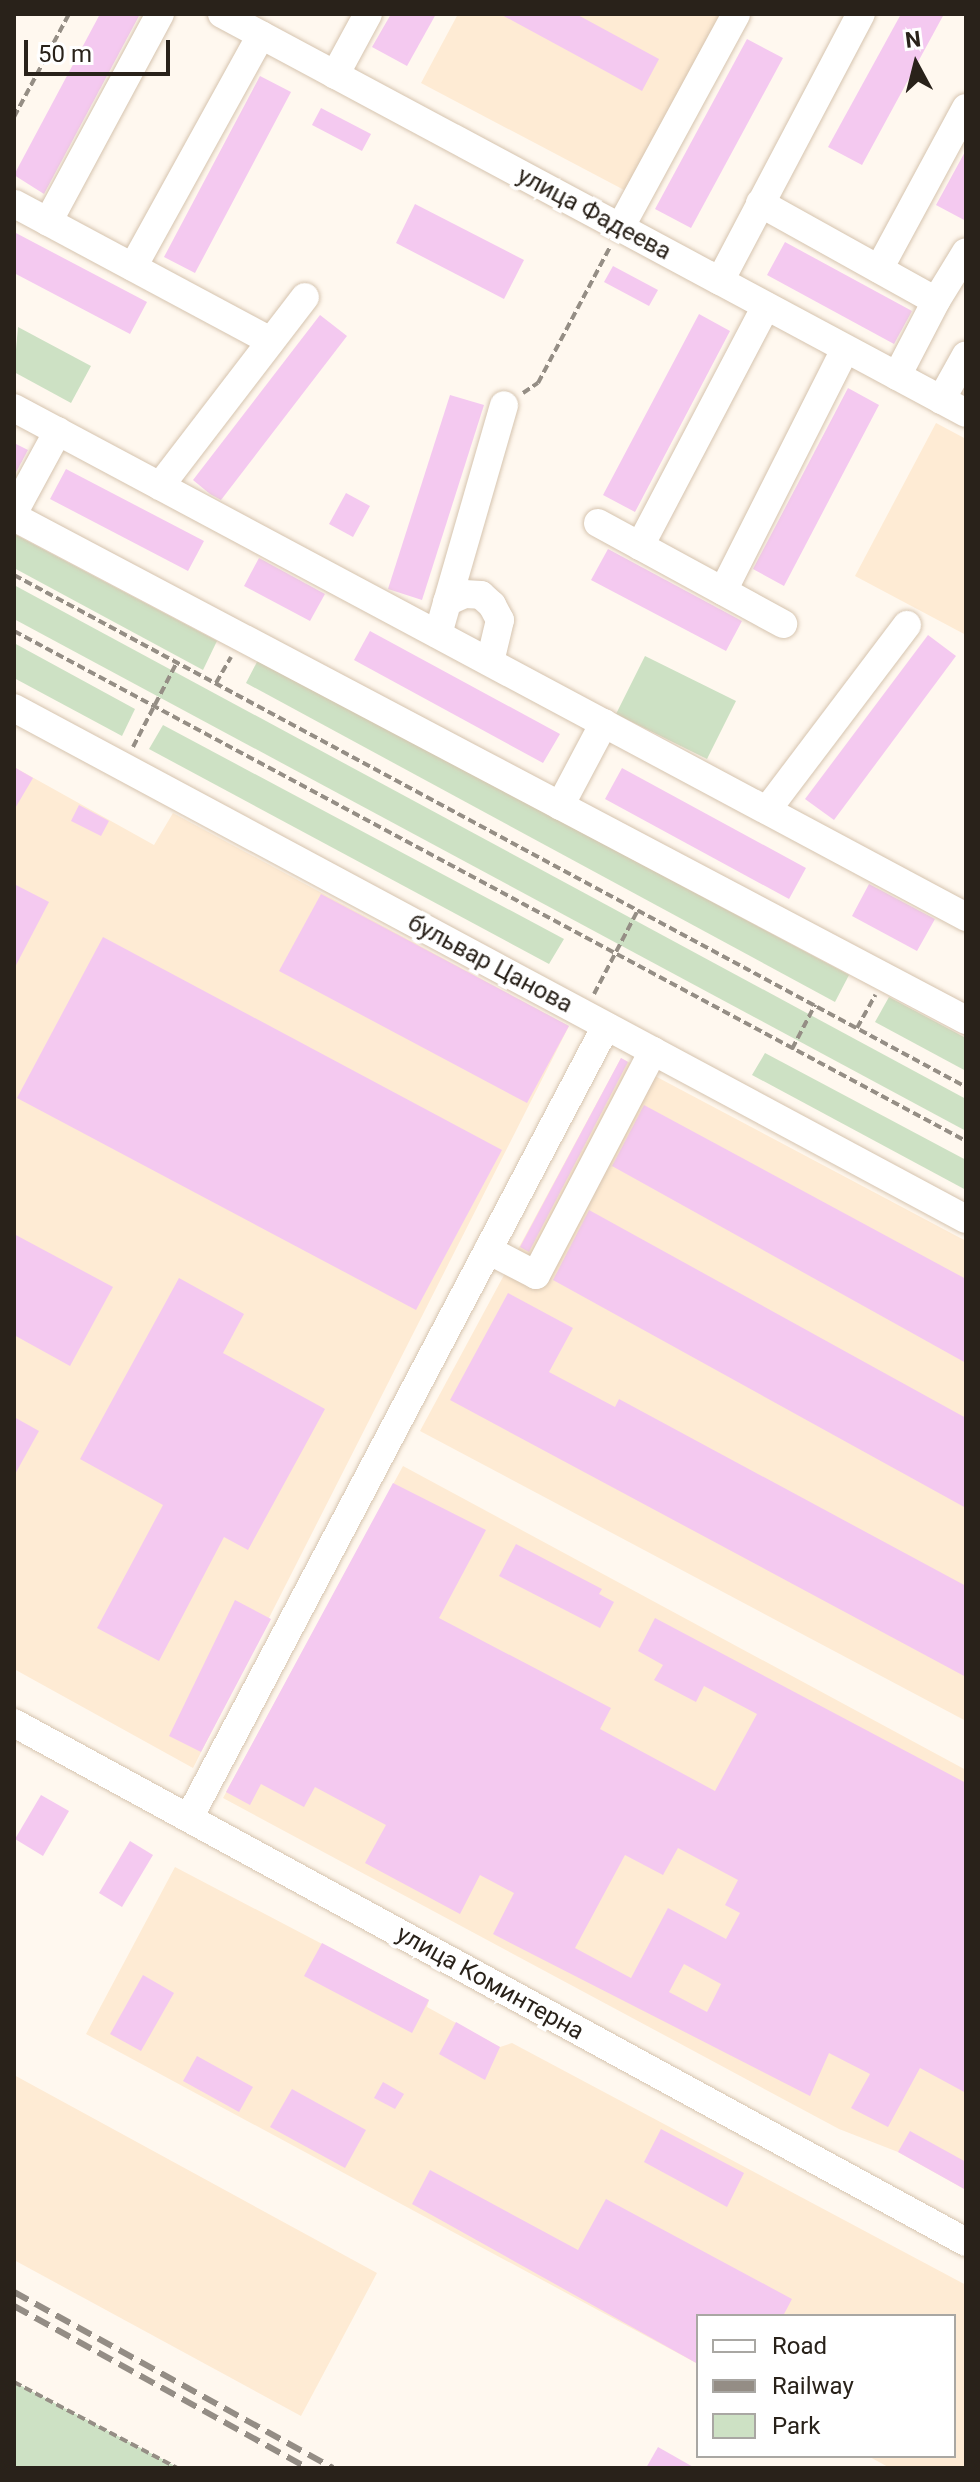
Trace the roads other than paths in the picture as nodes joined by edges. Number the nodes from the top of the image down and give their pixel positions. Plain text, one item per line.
1 (160, 14) edge
2 (222, 14) edge
3 (368, 14) edge
4 (736, 14) edge
5 (861, 14) edge
6 (261, 35) junction
7 (335, 75) junction
8 (966, 108) edge
9 (760, 203) junction
10 (15, 204) edge
11 (48, 222) junction
12 (620, 228) junction
13 (966, 252) edge
14 (133, 267) junction
15 (879, 269) junction
16 (720, 281) junction
17 (305, 297) dead end
18 (936, 301) junction
19 (766, 306) junction
20 (271, 341) junction
21 (845, 349) junction
22 (966, 355) edge
23 (897, 376) junction
24 (941, 400) junction
25 (504, 405) road end
26 (14, 408) edge
27 (966, 413) edge
28 (58, 431) junction
29 (160, 486) junction
30 (14, 515) edge
31 (598, 523) dead end
32 (640, 546) junction
33 (723, 591) junction
34 (447, 602) junction
35 (783, 624) dead end
36 (907, 625) dead end
37 (438, 634) junction
38 (490, 662) junction
39 (14, 708) edge
40 (604, 723) junction
41 (560, 806) junction
42 (767, 810) junction
43 (966, 917) edge
44 (596, 1017) junction
45 (966, 1020) edge
46 (653, 1051) junction
47 (966, 1219) edge
48 (488, 1250) junction
49 (14, 1723) edge
50 (189, 1818) junction
51 (966, 2242) edge

1 - 11 street
2 - 6 street, улица Фадеева
3 - 7 street
4 - 12 street
5 - 9 street
6 - 7 street, улица Фадеева
6 - 14 street
7 - 12 street, улица Фадеева
8 - 15 street
9 - 15 street
9 - 16 street
10 - 11 street
11 - 14 street
12 - 16 street, улица Фадеева
13 - 18 street
14 - 20 street
15 - 18 street
16 - 19 street, улица Фадеева
17 - 20 street
18 - 23 street
19 - 21 street, улица Фадеева
19 - 32 street
20 - 29 street
21 - 23 street, улица Фадеева
21 - 33 street
22 - 24 street
23 - 24 street, улица Фадеева
24 - 27 street, улица Фадеева
25 - 34 street
26 - 28 street
28 - 29 street
28 - 30 street
29 - 37 street
30 - 41 street
31 - 32 street
32 - 33 street
33 - 35 street
34 - 37 street
34 - 38 street
36 - 42 street
37 - 38 street
38 - 40 street
39 - 44 street, бульвар Цанова
40 - 41 street
40 - 42 street
41 - 45 street
42 - 43 street
44 - 46 street, бульвар Цанова
44 - 48 street
46 - 47 street, бульвар Цанова
46 - 48 street
48 - 50 street
49 - 50 street, улица Коминтерна
50 - 51 street, улица Коминтерна

